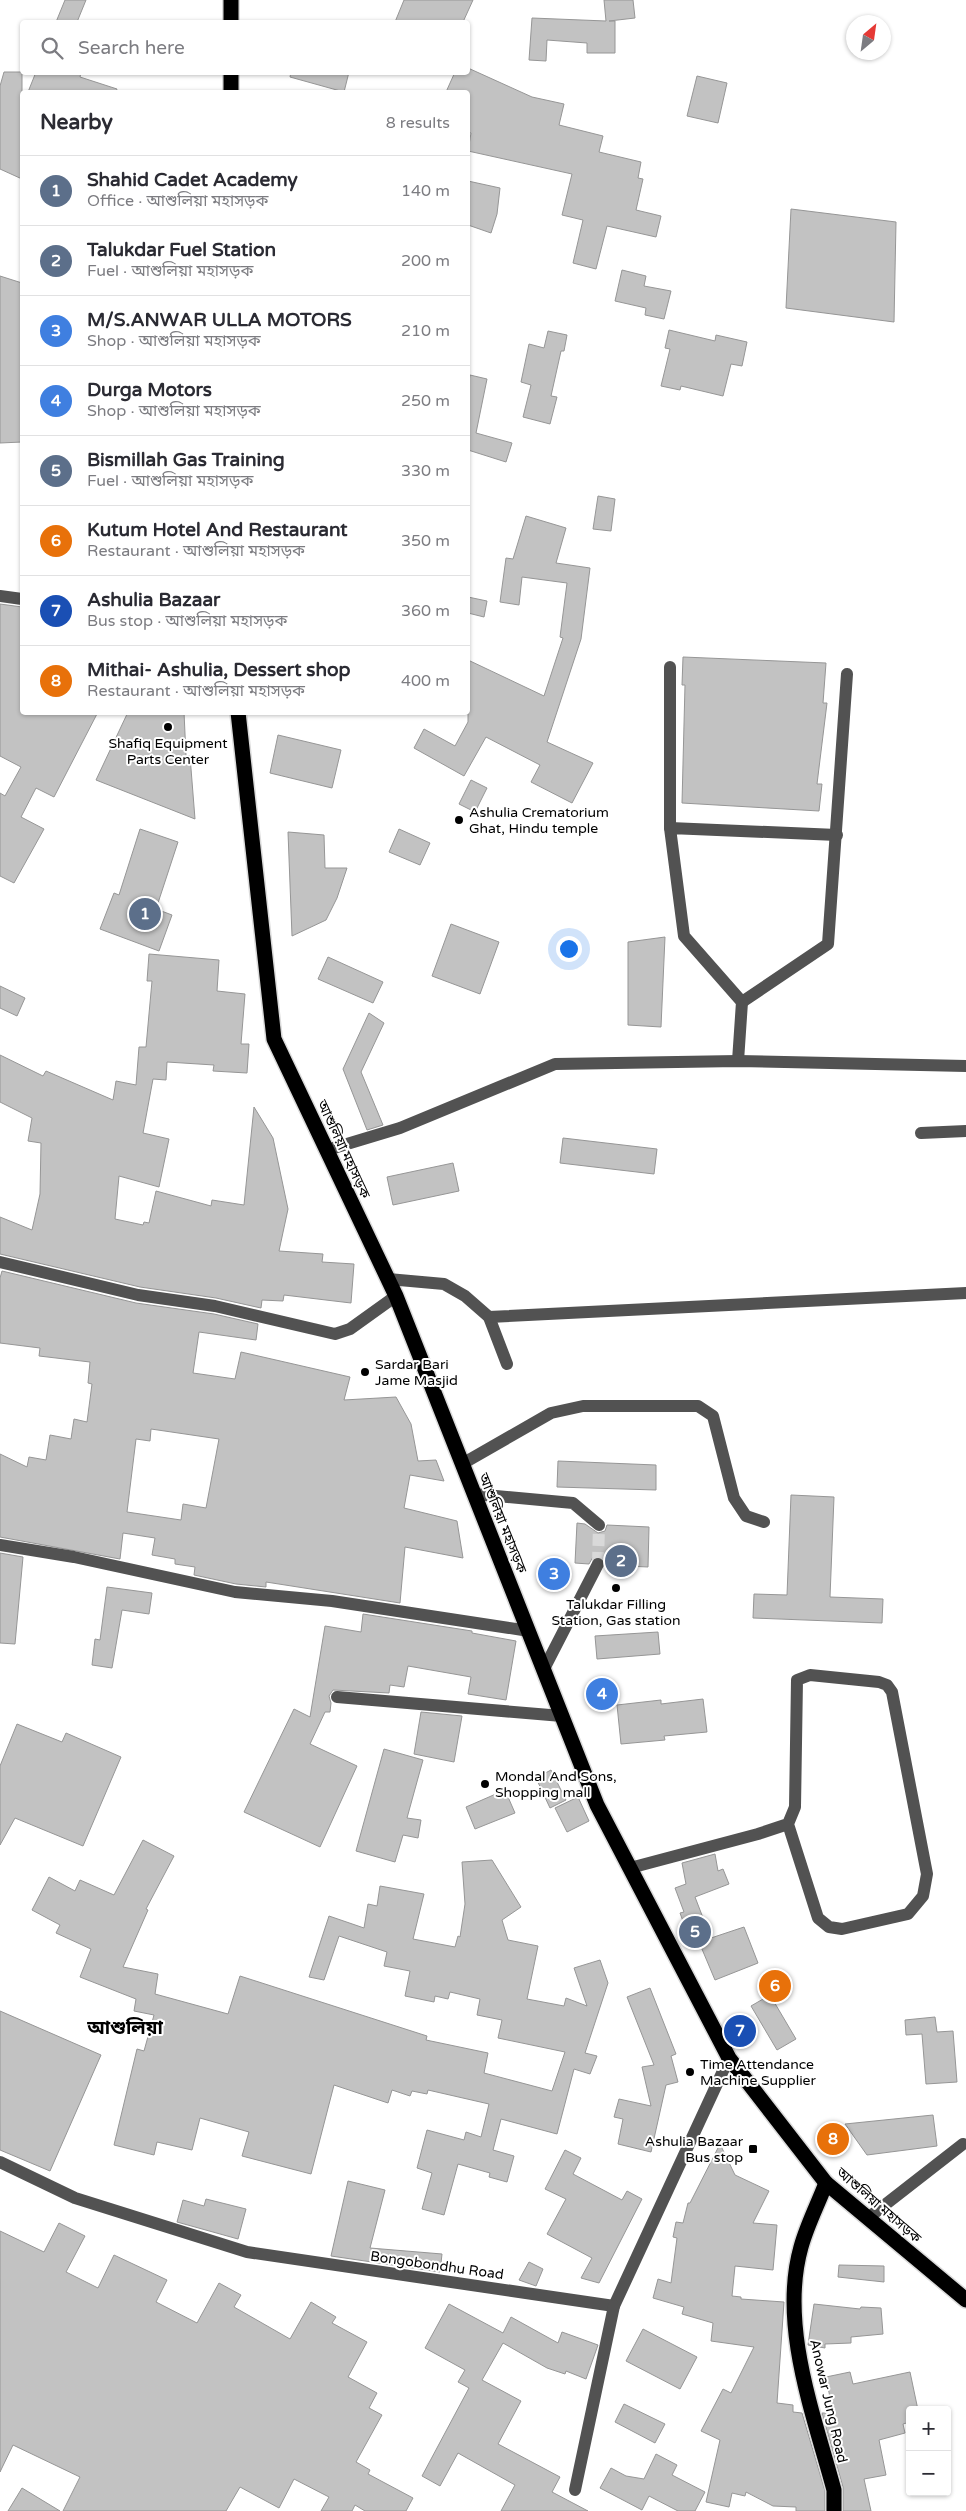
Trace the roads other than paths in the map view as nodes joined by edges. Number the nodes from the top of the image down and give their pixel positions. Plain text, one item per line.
1 (231, 0) edge
2 (231, 20) edge
3 (231, 75) edge
4 (231, 90) edge
5 (0, 596) edge
6 (20, 599) edge
7 (670, 667) dead end
8 (847, 674) dead end
9 (238, 715) edge
10 (670, 828) junction
11 (837, 835) junction
12 (742, 1002) junction
13 (738, 1061) junction
14 (966, 1066) edge
15 (966, 1131) edge
16 (921, 1133) dead end
17 (327, 1150) junction
18 (0, 1262) edge
19 (388, 1279) junction
20 (966, 1293) edge
21 (396, 1296) junction
22 (489, 1317) junction
23 (507, 1364) dead end
24 (462, 1464) junction
25 (474, 1494) junction
26 (764, 1522) dead end
27 (599, 1524) dead end
28 (0, 1544) edge
29 (598, 1564) tunnel mouth
30 (529, 1631) junction
31 (544, 1669) junction
32 (337, 1697) dead end
33 (562, 1716) junction
34 (788, 1824) junction
35 (630, 1868) junction
36 (729, 2058) junction
37 (963, 2144) dead end
38 (0, 2162) edge
39 (826, 2183) junction
40 (868, 2218) junction
41 (966, 2300) edge
42 (614, 2306) junction
43 (576, 2490) dead end
44 (834, 2511) edge

1 - 2 highway
3 - 4 highway
5 - 6 street
7 - 10 street
8 - 11 street
9 - 17 highway, আশুলিয়া মহাসড়ক
10 - 11 street
10 - 12 street
11 - 12 street
12 - 13 street
13 - 14 street
13 - 17 street
15 - 16 street
17 - 19 highway, আশুলিয়া মহাসড়ক
18 - 21 street
19 - 21 highway, আশুলিয়া মহাসড়ক
19 - 22 street
20 - 22 street
21 - 24 highway, আশুলিয়া মহাসড়ক
22 - 23 street
24 - 25 highway, আশুলিয়া মহাসড়ক
24 - 26 street
25 - 27 street
25 - 30 highway, আশুলিয়া মহাসড়ক
28 - 30 street
29 - 31 street
30 - 31 highway, আশুলিয়া মহাসড়ক
31 - 33 highway, আশুলিয়া মহাসড়ক
32 - 33 street
33 - 35 highway, আশুলিয়া মহাসড়ক
34 - 34 street
34 - 35 street
35 - 36 highway, আশুলিয়া মহাসড়ক
36 - 39 highway, আশুলিয়া মহাসড়ক
36 - 42 street
37 - 40 street
38 - 42 street, Bongobondhu Road
39 - 40 highway, আশুলিয়া মহাসড়ক
39 - 44 highway, Anowar Jung Road
40 - 41 highway, আশুলিয়া মহাসড়ক
42 - 43 street

